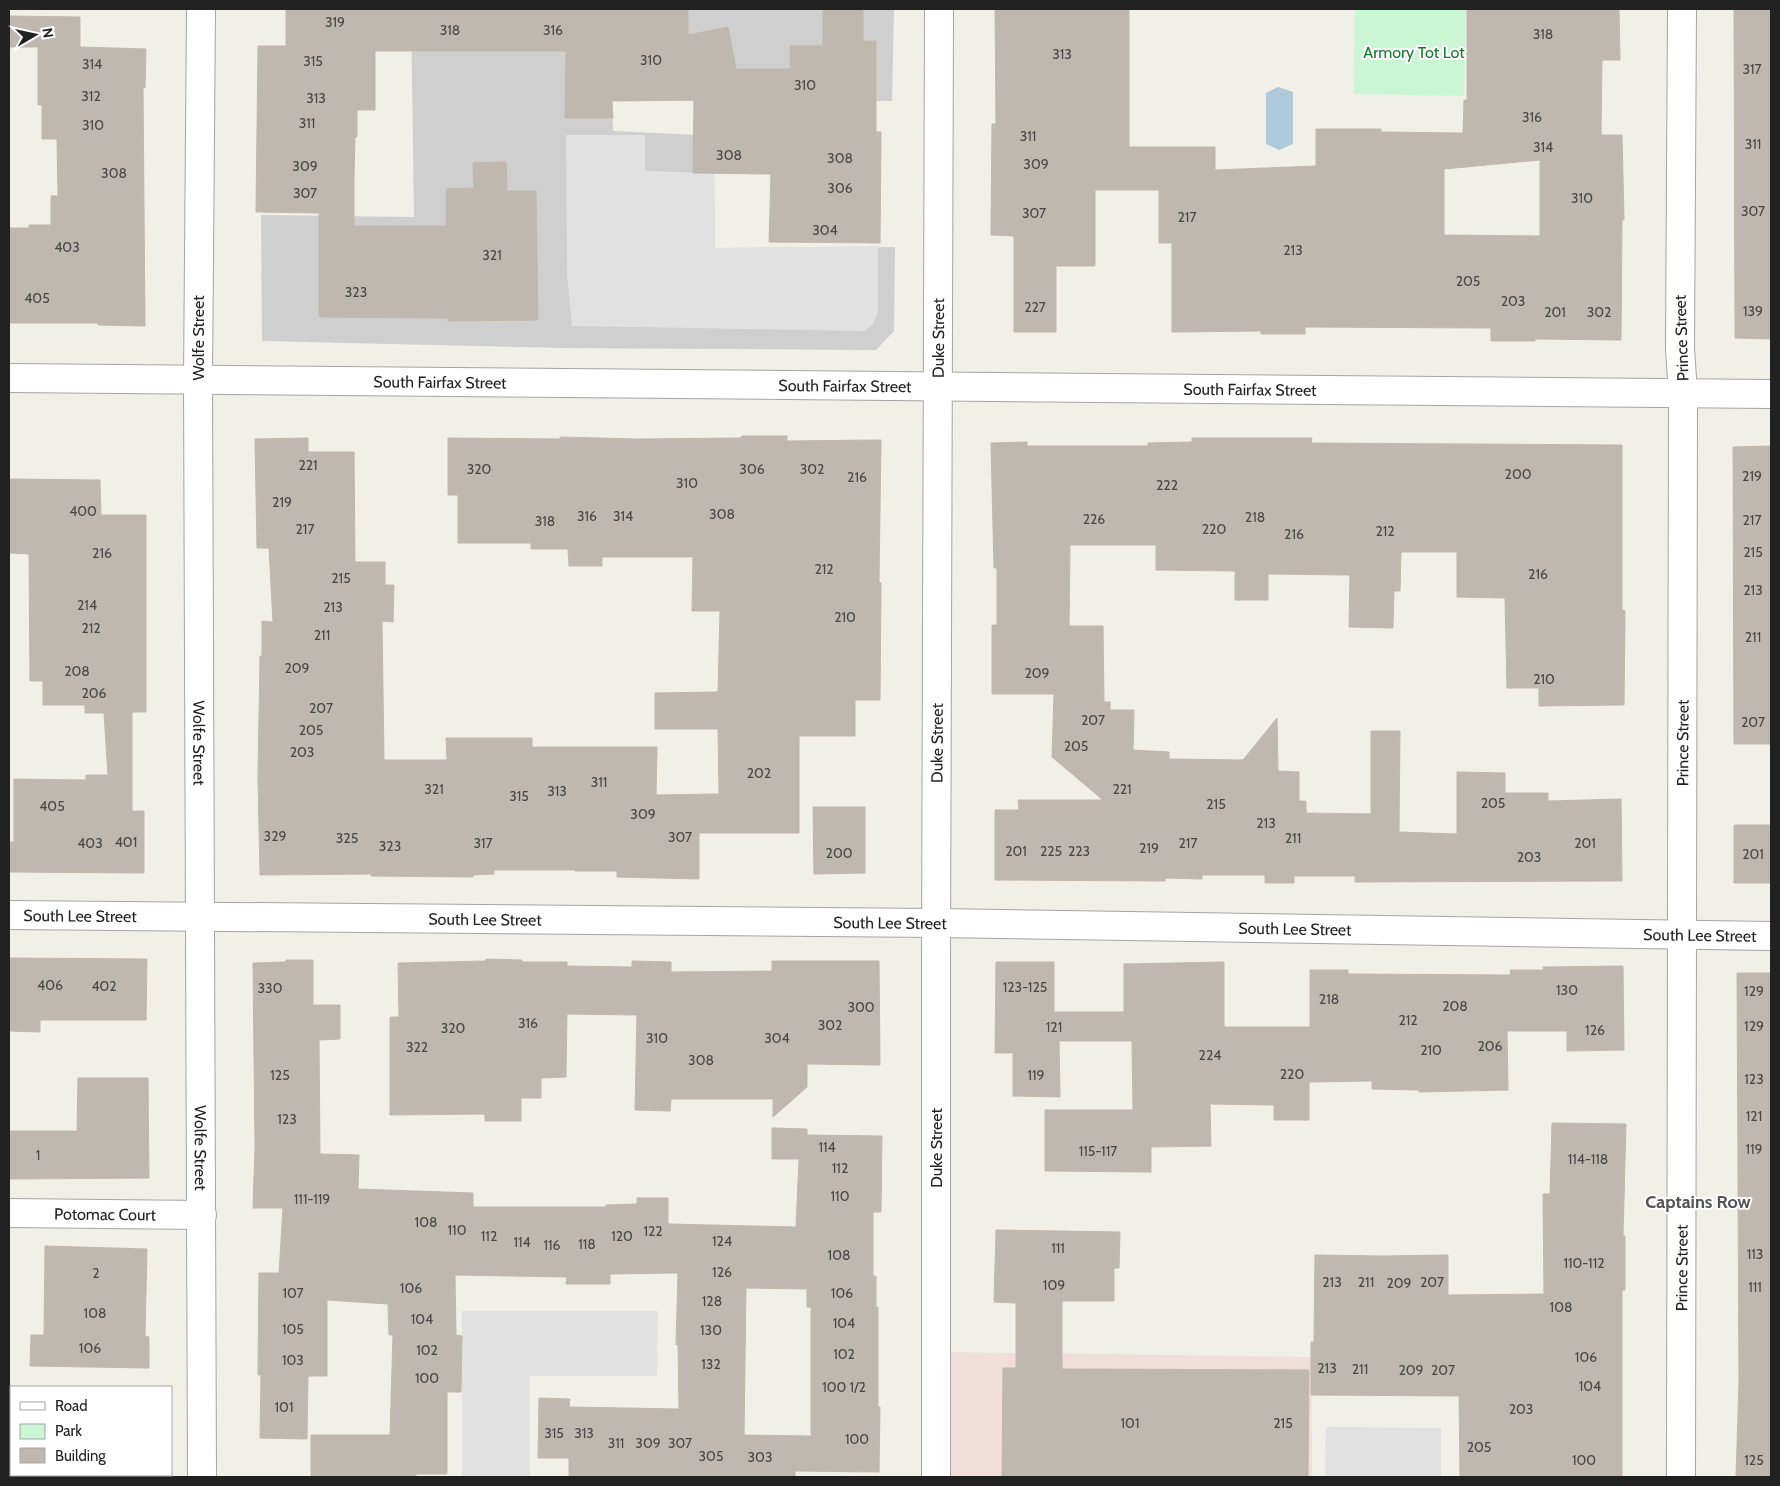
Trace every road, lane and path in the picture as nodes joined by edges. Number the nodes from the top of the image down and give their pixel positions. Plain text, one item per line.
1 (201, 9) edge
2 (939, 9) edge
3 (1682, 9) edge
4 (9, 378) edge
5 (198, 380) junction
6 (938, 386) junction
7 (1683, 393) junction
8 (1771, 394) edge
9 (9, 916) edge
10 (201, 918) junction
11 (936, 923) junction
12 (1683, 936) junction
13 (1771, 936) edge
14 (9, 1213) edge
15 (202, 1215) junction
16 (202, 1477) edge
17 (936, 1477) edge
18 (1681, 1477) edge

1 - 5 street, Wolfe Street
2 - 6 street, Duke Street
3 - 7 street, Prince Street
4 - 5 street, South Fairfax Street
5 - 6 street, South Fairfax Street
5 - 10 street, Wolfe Street
6 - 7 street, South Fairfax Street
6 - 11 street, Duke Street
7 - 8 street, South Fairfax Street
7 - 12 street, Prince Street
9 - 10 street, South Lee Street
10 - 11 street, South Lee Street
10 - 15 street, Wolfe Street
11 - 12 street, South Lee Street
11 - 17 street, Duke Street
12 - 13 street, South Lee Street
12 - 18 street, Prince Street
14 - 15 street, Potomac Court
15 - 16 street, Wolfe Street

